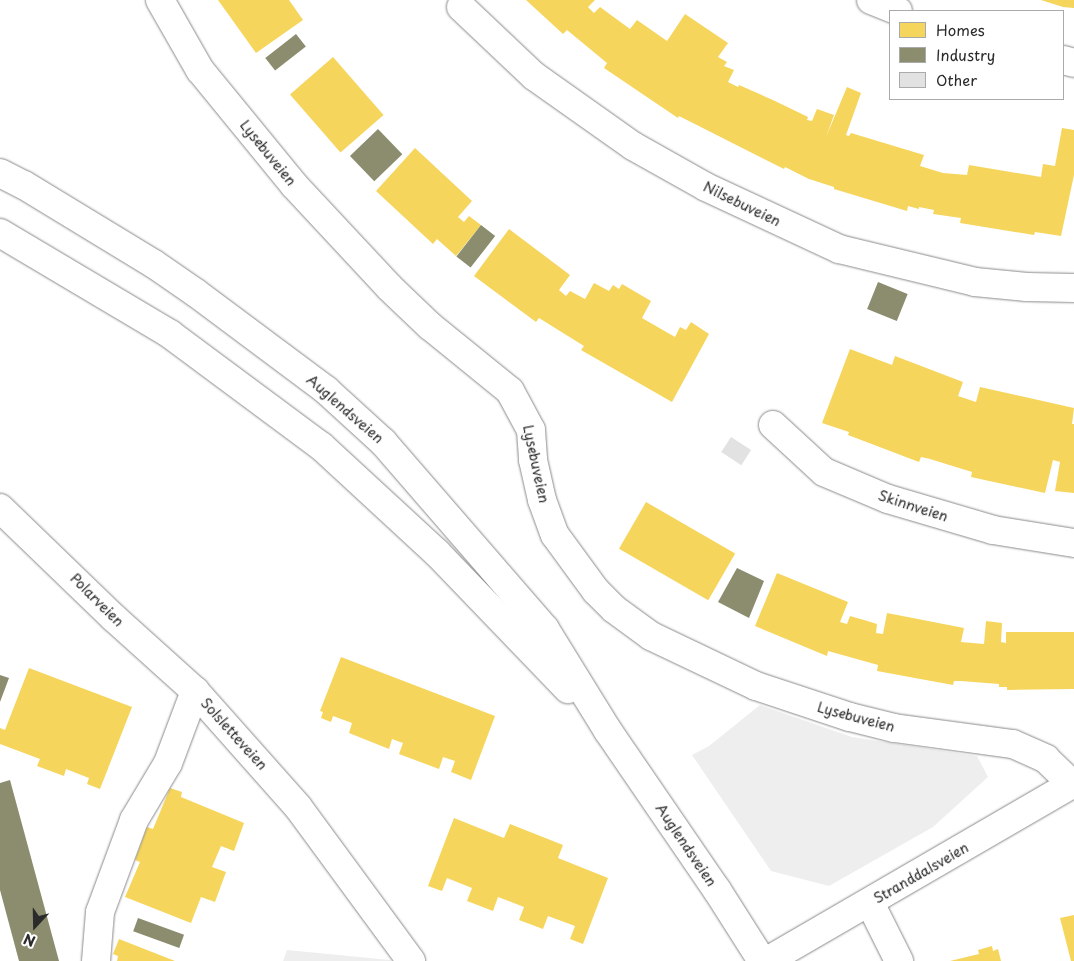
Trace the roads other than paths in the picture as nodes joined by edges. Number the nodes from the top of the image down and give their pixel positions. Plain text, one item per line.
1 (160, 0) edge
2 (871, 0) edge
3 (460, 7) dead end
4 (896, 10) edge
5 (0, 172) edge
6 (0, 232) edge
7 (1074, 288) edge
8 (774, 425) dead end
9 (0, 508) edge
10 (1074, 543) edge
11 (196, 691) junction
12 (608, 731) junction
13 (1073, 784) edge
14 (870, 903) junction
15 (96, 961) edge
16 (411, 961) edge
17 (762, 961) edge
18 (767, 961) edge
19 (899, 961) edge

1 - 13 street, Lysebuveien
2 - 4 street
3 - 7 street, Nilsebuveien
5 - 12 street, Auglendsveien
6 - 12 street, Auglendsveien
8 - 10 street, Skinnveien
9 - 11 street, Polarveien
11 - 15 street, Solsletteveien
11 - 16 street, Solsletteveien
12 - 17 street, Auglendsveien
13 - 14 street, Stranddalsveien
14 - 18 street, Stranddalsveien
14 - 19 street

